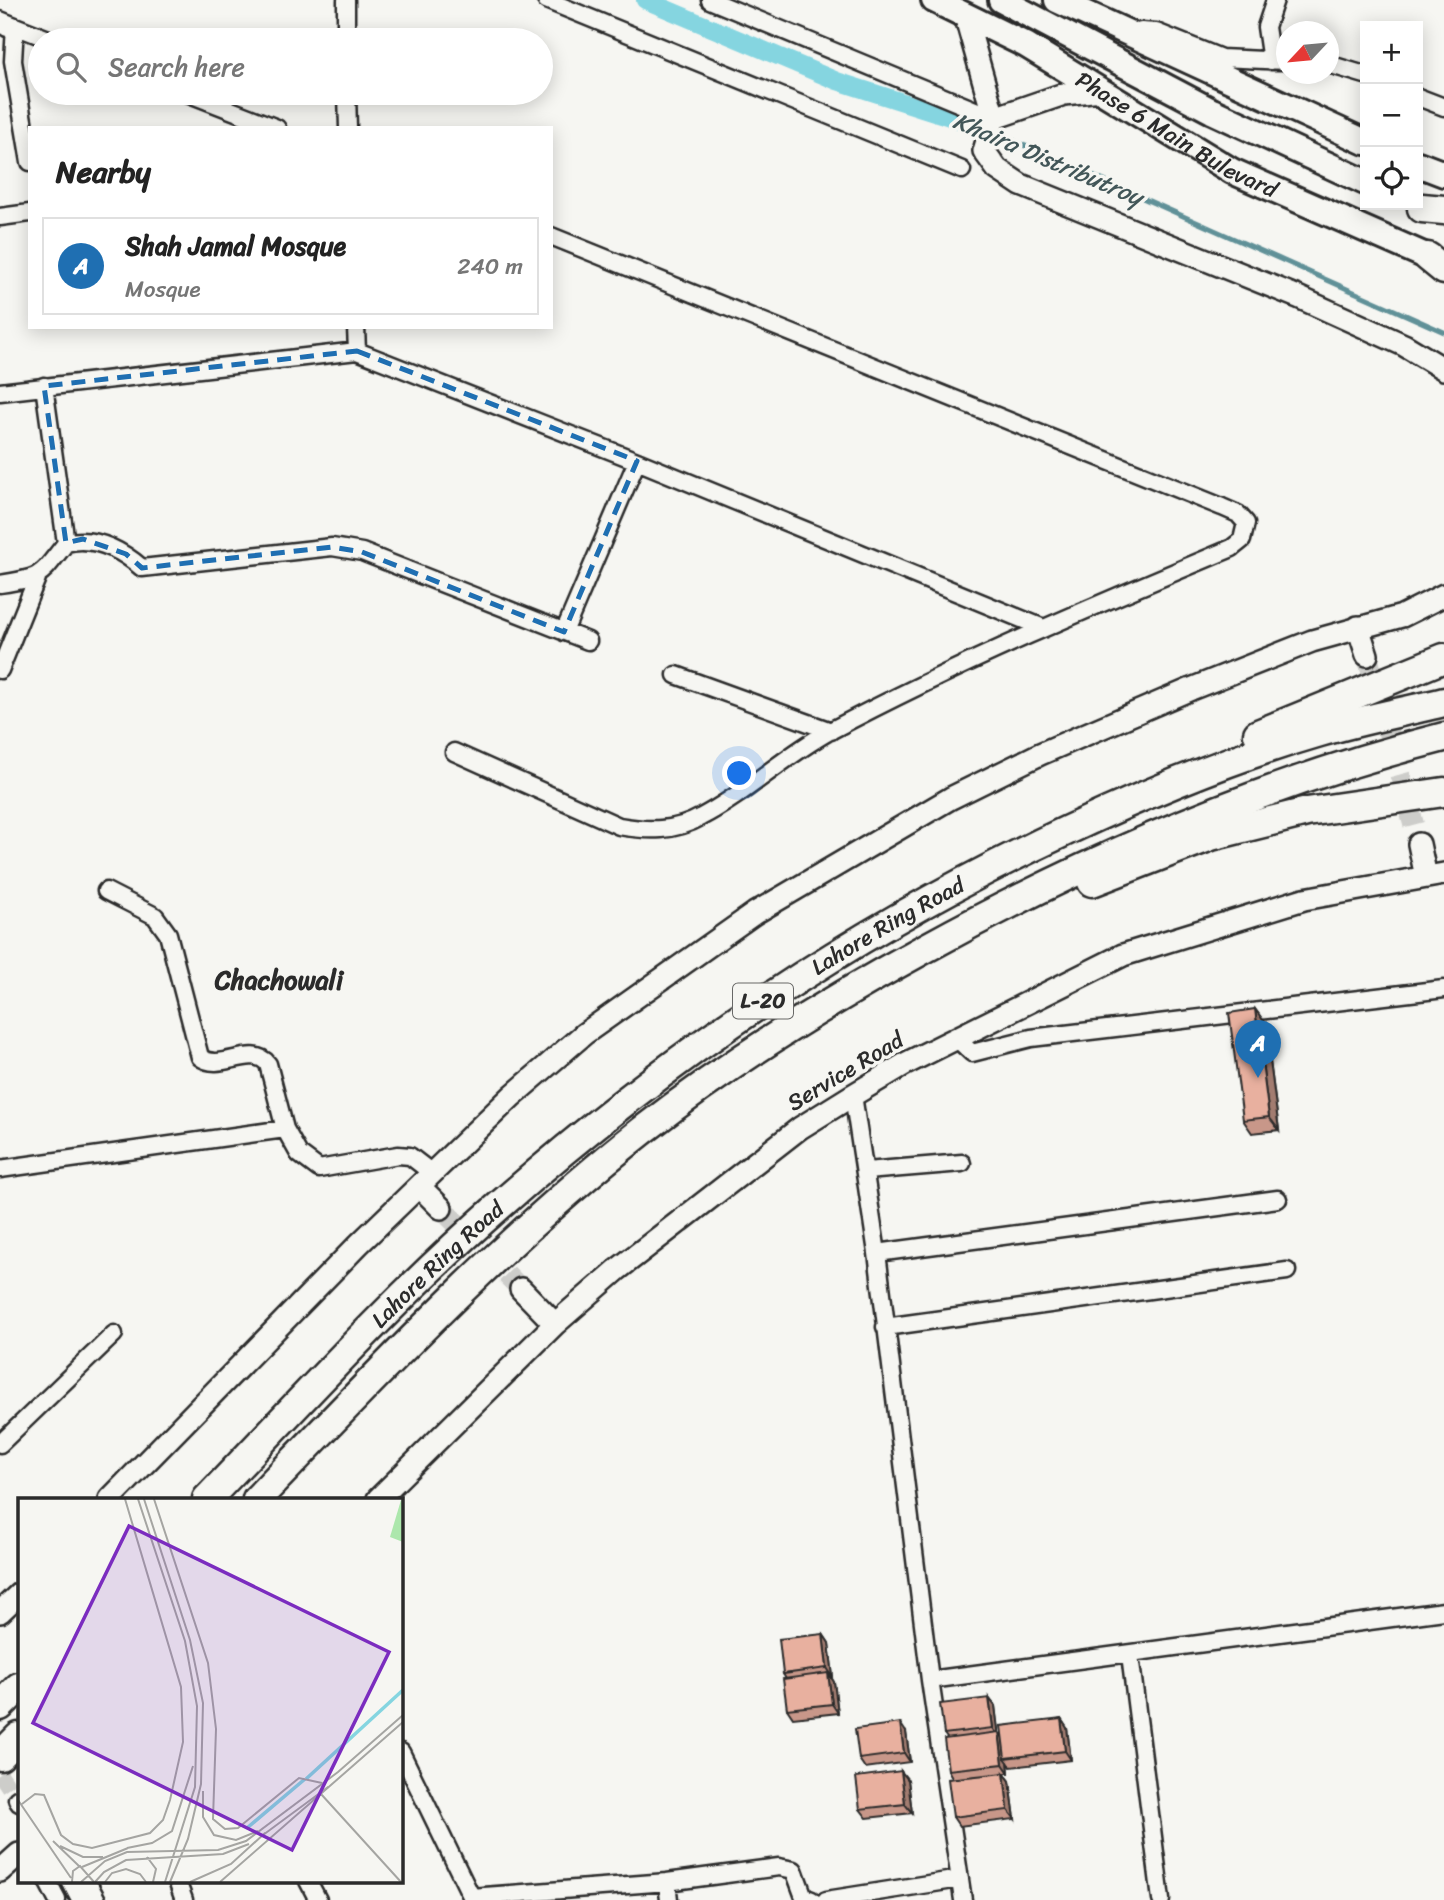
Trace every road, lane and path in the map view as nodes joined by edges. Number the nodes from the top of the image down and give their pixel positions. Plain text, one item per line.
1 (346, 0) edge
2 (547, 0) edge
3 (710, 0) edge
4 (934, 0) edge
5 (1275, 0) edge
6 (1002, 1) edge
7 (1068, 4) edge
8 (1028, 7) edge
9 (966, 18) junction
10 (5, 25) edge
11 (346, 28) edge
12 (28, 32) edge
13 (1129, 34) junction
14 (1276, 53) edge
15 (1276, 61) edge
16 (1339, 67) edge
17 (1360, 74) edge
18 (1101, 90) junction
19 (1423, 99) edge
20 (218, 105) edge
21 (347, 105) edge
22 (1444, 107) edge
23 (992, 122) junction
24 (272, 126) edge
25 (348, 126) edge
26 (1360, 140) edge
27 (28, 151) edge
28 (1423, 166) edge
29 (962, 170) dead end
30 (1444, 174) edge
31 (1360, 180) edge
32 (28, 213) edge
33 (0, 217) edge
34 (553, 237) edge
35 (1439, 263) edge
36 (356, 329) edge
37 (357, 351) junction
38 (1444, 369) edge
39 (44, 386) junction
40 (0, 392) edge
41 (637, 461) junction
42 (66, 543) junction
43 (37, 578) junction
44 (0, 584) edge
45 (1444, 595) edge
46 (1041, 627) junction
47 (1358, 627) junction
48 (564, 632) junction
49 (588, 641) dead end
50 (1367, 655) tunnel mouth
51 (1444, 658) edge
52 (0, 670) edge
53 (676, 675) dead end
54 (1444, 677) edge
55 (1378, 687) junction
56 (1444, 702) edge
57 (831, 731) junction
58 (1444, 737) edge
59 (454, 752) dead end
60 (1204, 771) junction
61 (1444, 792) edge
62 (1419, 844) tunnel mouth
63 (1435, 875) edge
64 (106, 891) dead end
65 (989, 913) junction
66 (1444, 989) edge
67 (956, 1038) junction
68 (853, 1095) junction
69 (285, 1129) junction
70 (962, 1163) dead end
71 (0, 1169) edge
72 (866, 1171) junction
73 (425, 1179) junction
74 (1278, 1199) dead end
75 (441, 1208) tunnel mouth
76 (877, 1254) junction
77 (1287, 1271) dead end
78 (521, 1289) tunnel mouth
79 (555, 1324) junction
80 (885, 1327) junction
81 (114, 1334) dead end
82 (0, 1444) edge
83 (111, 1498) edge
84 (208, 1498) edge
85 (258, 1498) edge
86 (379, 1498) edge
87 (18, 1595) edge
88 (1444, 1611) edge
89 (0, 1612) edge
90 (1130, 1656) junction
91 (930, 1680) junction
92 (18, 1688) edge
93 (0, 1706) edge
94 (18, 1738) edge
95 (402, 1754) edge
96 (0, 1756) edge
97 (18, 1855) edge
98 (0, 1871) edge
99 (960, 1879) junction
100 (48, 1882) edge
101 (71, 1882) edge
102 (88, 1882) edge
103 (177, 1882) edge
104 (308, 1882) edge
105 (667, 1882) junction
106 (534, 1896) edge
107 (472, 1899) edge
108 (57, 1900) edge
109 (80, 1900) edge
110 (97, 1900) edge
111 (184, 1900) edge
112 (317, 1900) edge
113 (669, 1900) edge
114 (812, 1900) edge
115 (825, 1900) edge
116 (963, 1900) edge
117 (1161, 1900) edge

1 - 11 street
2 - 29 street
3 - 23 street
4 - 9 main road, Phase 6 Main Bulevard
5 - 14 street
6 - 8 main road
7 - 13 main road
8 - 31 main road
9 - 18 main road, Phase 6 Main Bulevard
9 - 23 street
10 - 12 street
10 - 27 street
13 - 15 street
13 - 26 main road
16 - 17 street
18 - 23 street
18 - 35 main road, Phase 6 Main Bulevard
19 - 22 street
20 - 24 street
21 - 25 street
23 - 38 street
28 - 30 main road
32 - 33 street
34 - 46 street
36 - 37 street
37 - 39 street
37 - 41 street
39 - 40 street
39 - 42 street
41 - 46 street
41 - 48 street
42 - 43 street
42 - 48 street
43 - 44 street
43 - 52 street
45 - 47 street
46 - 57 street
47 - 50 street
47 - 73 street
48 - 49 street
51 - 55 highway
53 - 57 street
54 - 55 highway
55 - 60 highway
56 - 60 highway, Lahore Ring Road / L-20
57 - 59 street
58 - 65 highway, Lahore Ring Road / L-20
60 - 84 highway, Lahore Ring Road / L-20
61 - 65 highway
62 - 63 street
63 - 67 street, Service Road
64 - 69 street
65 - 85 highway, Lahore Ring Road / L-20
66 - 67 street
67 - 68 street, Service Road
68 - 72 street
68 - 79 street, Service Road
69 - 71 street
69 - 73 street
70 - 72 street
72 - 76 street
73 - 75 street
73 - 83 street
74 - 76 street
76 - 80 street
77 - 80 street
78 - 79 street
79 - 86 street, Service Road
80 - 91 street
81 - 82 street
87 - 89 street
88 - 90 street
90 - 91 street
90 - 117 street
91 - 99 street
92 - 93 highway
94 - 96 highway
95 - 107 street
97 - 98 street
99 - 115 street
99 - 116 street
100 - 108 street
101 - 109 street
102 - 110 street
103 - 111 street
104 - 112 street
105 - 106 street
105 - 113 street
105 - 114 street
106 - 107 street

